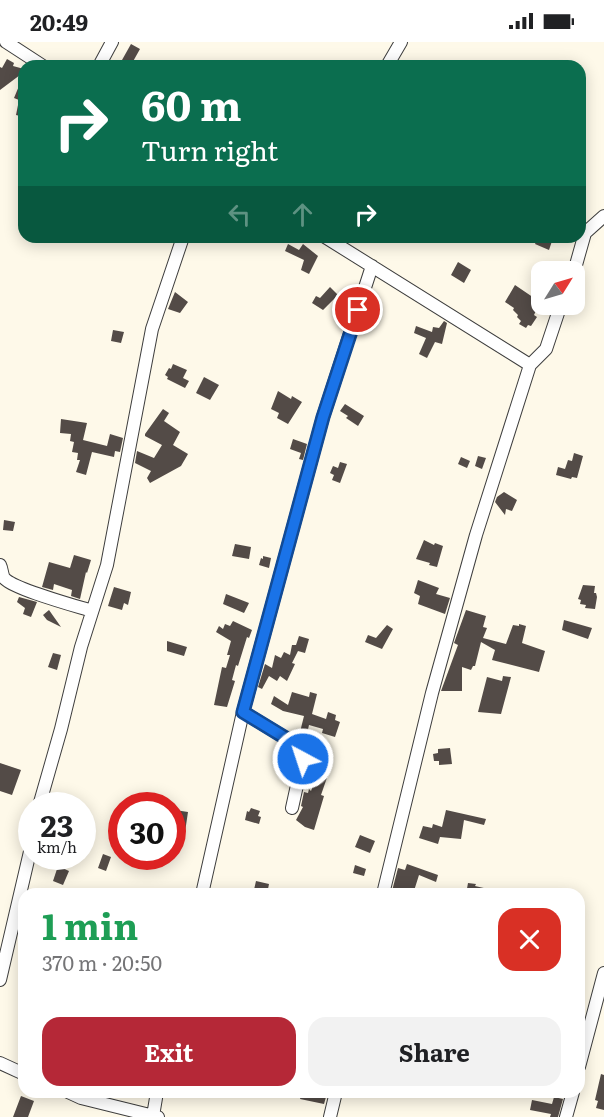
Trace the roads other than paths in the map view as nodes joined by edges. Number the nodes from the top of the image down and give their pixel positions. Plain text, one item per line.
1 (6, 42) edge
2 (112, 42) edge
3 (401, 42) edge
4 (34, 60) edge
5 (102, 60) edge
6 (390, 60) edge
7 (604, 216) edge
8 (586, 232) edge
9 (181, 243) edge
10 (334, 243) edge
11 (582, 243) edge
12 (577, 261) edge
13 (372, 267) junction
14 (557, 315) edge
15 (530, 365) junction
16 (0, 565) edge
17 (92, 611) junction
18 (243, 712) junction
19 (43, 792) edge
20 (292, 808) dead end
21 (26, 870) edge
22 (21, 888) edge
23 (203, 888) edge
24 (384, 888) edge
25 (18, 903) edge
26 (604, 972) edge
27 (0, 980) edge
28 (585, 1044) edge
29 (0, 1063) edge
30 (18, 1071) edge
31 (81, 1098) edge
32 (156, 1098) edge
33 (335, 1098) edge
34 (571, 1098) edge
35 (155, 1116) edge
36 (330, 1117) edge
37 (566, 1117) edge

1 - 4 street
2 - 5 street
3 - 6 street
7 - 8 street
9 - 17 street
10 - 13 street
11 - 12 street
13 - 15 street
13 - 18 street
14 - 15 street
15 - 24 street
16 - 17 street
17 - 19 street
18 - 20 street
18 - 23 street
21 - 22 street
25 - 27 street
26 - 28 street
29 - 30 street
31 - 35 street
32 - 35 street
33 - 36 street
34 - 37 street

